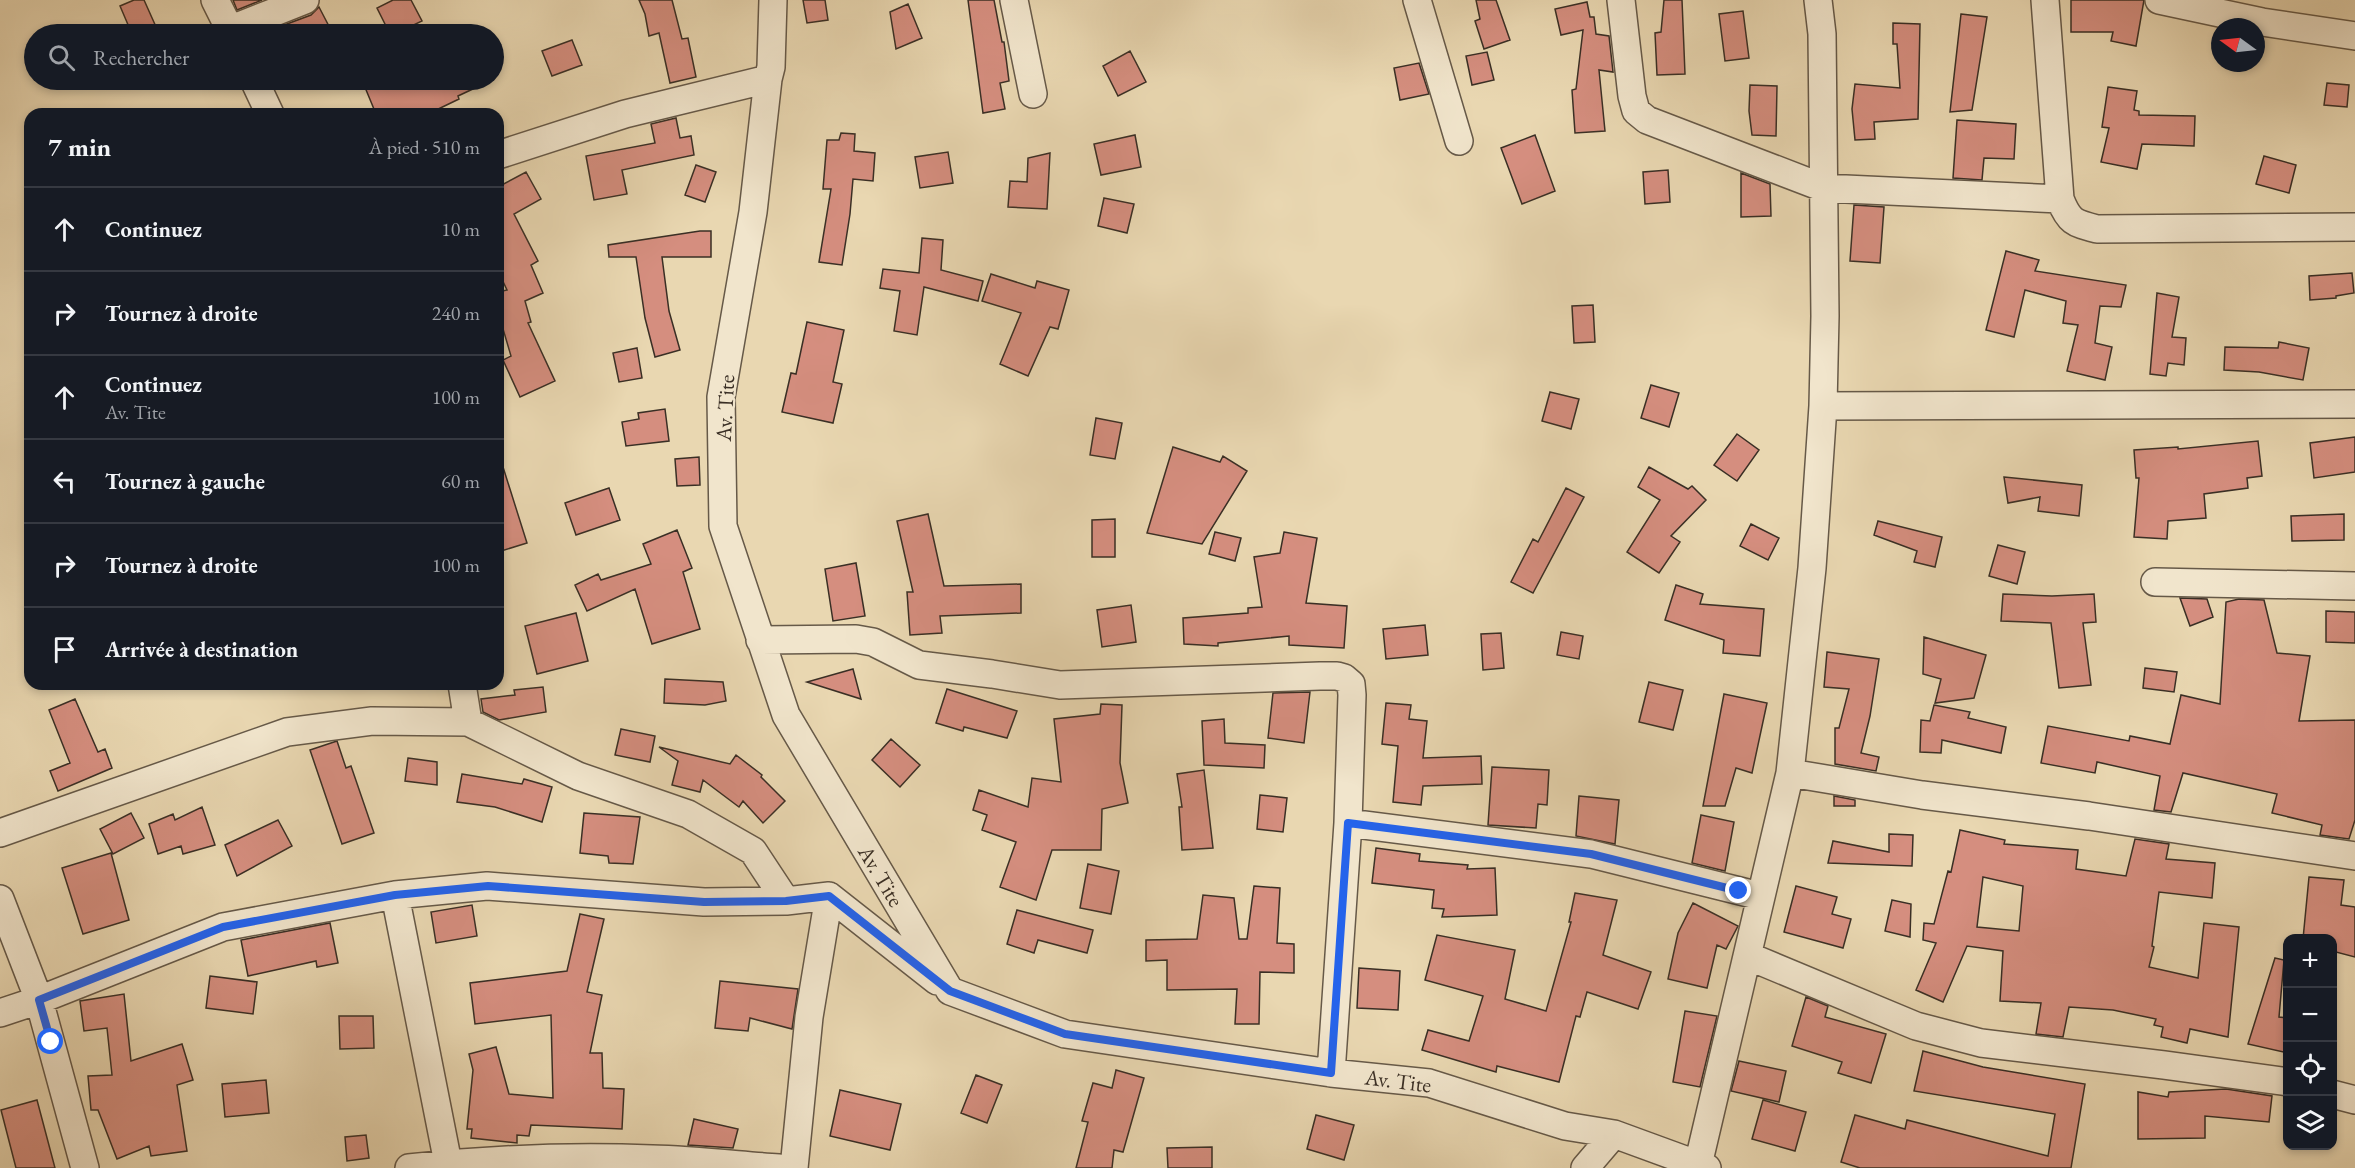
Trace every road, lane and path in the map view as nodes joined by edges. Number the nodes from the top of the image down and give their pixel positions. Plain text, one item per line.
1 (215, 0) edge
2 (305, 0) edge
3 (774, 0) edge
4 (1014, 0) edge
5 (1417, 0) edge
6 (1621, 0) edge
7 (1818, 0) edge
8 (2045, 0) edge
9 (2159, 0) edge
10 (227, 24) edge
11 (250, 24) edge
12 (2355, 36) edge
13 (768, 79) junction
14 (259, 90) edge
15 (1033, 94) dead end
16 (267, 108) edge
17 (1459, 141) dead end
18 (504, 152) edge
19 (1824, 188) junction
20 (2060, 199) junction
21 (2355, 227) edge
22 (2355, 404) edge
23 (1823, 406) junction
24 (2155, 582) dead end
25 (2355, 586) edge
26 (760, 640) junction
27 (463, 690) edge
28 (468, 722) junction
29 (1790, 773) junction
30 (1348, 823) junction
31 (0, 833) edge
32 (2355, 856) edge
33 (395, 895) junction
34 (829, 896) junction
35 (1760, 896) junction
36 (0, 899) edge
37 (786, 901) junction
38 (1748, 956) junction
39 (950, 991) junction
40 (39, 1000) junction
41 (0, 1013) edge
42 (1331, 1073) junction
43 (2283, 1081) edge
44 (2337, 1095) edge
45 (2355, 1100) edge
46 (1614, 1134) junction
47 (448, 1163) junction
48 (1702, 1166) edge
49 (85, 1168) edge
50 (409, 1168) edge
51 (779, 1168) edge
52 (794, 1168) edge
53 (1585, 1168) edge

1 - 10 street
2 - 11 street
3 - 13 street, Av. Tite
4 - 15 street
5 - 17 street
6 - 19 street
7 - 19 street
8 - 20 street
9 - 12 street
13 - 18 street
13 - 26 street, Av. Tite
14 - 16 street
19 - 20 street
19 - 23 street
20 - 21 street
22 - 23 street
23 - 29 street
24 - 25 street
26 - 30 street
26 - 39 street, Av. Tite
27 - 28 street
28 - 31 street
28 - 37 street
29 - 32 street
29 - 35 street
30 - 35 street
30 - 42 street
33 - 37 street
33 - 40 street
33 - 47 street
34 - 37 street
34 - 39 street
34 - 52 street
35 - 38 street
36 - 40 street
38 - 43 street
38 - 48 street
39 - 42 street, Av. Tite
40 - 41 street
40 - 49 street
42 - 46 street, Av. Tite
44 - 45 street
46 - 48 street, Av. Tite
46 - 53 street
47 - 50 street
47 - 51 street

